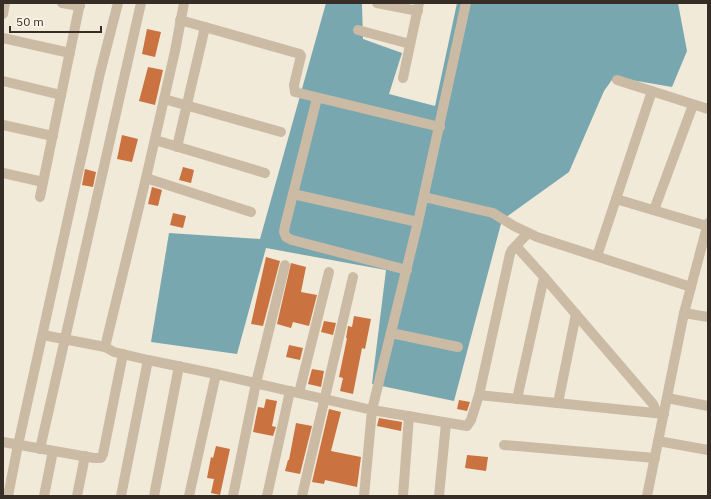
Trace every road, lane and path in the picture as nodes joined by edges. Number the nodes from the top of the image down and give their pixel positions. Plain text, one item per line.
1 (5, 3) edge
2 (62, 3) edge
3 (118, 3) edge
4 (141, 3) edge
5 (184, 3) edge
6 (377, 3) edge
7 (466, 3) edge
8 (80, 5) edge
9 (418, 7) edge
10 (3, 14) edge
11 (180, 20) junction
12 (205, 27) junction
13 (358, 30) dead end
14 (3, 38) edge
15 (410, 44) junction
16 (70, 53) junction
17 (403, 78) dead end
18 (617, 80) dead end
19 (3, 81) edge
20 (652, 92) junction
21 (61, 95) junction
22 (317, 98) junction
23 (164, 99) junction
24 (693, 105) junction
25 (188, 106) junction
26 (708, 109) edge
27 (3, 125) edge
28 (440, 128) junction
29 (281, 132) dead end
30 (52, 136) junction
31 (155, 140) junction
32 (177, 147) junction
33 (3, 173) edge
34 (265, 173) dead end
35 (146, 178) junction
36 (43, 182) junction
37 (293, 194) junction
38 (40, 197) dead end
39 (424, 197) junction
40 (616, 199) junction
41 (654, 210) junction
42 (251, 212) dead end
43 (418, 222) junction
44 (708, 224) edge
45 (528, 233) junction
46 (706, 236) edge
47 (516, 246) junction
48 (597, 256) junction
49 (285, 265) dead end
50 (407, 270) junction
51 (329, 272) dead end
52 (353, 277) dead end
53 (544, 277) junction
54 (691, 287) junction
55 (684, 313) junction
56 (576, 314) junction
57 (708, 317) edge
58 (391, 333) junction
59 (43, 335) junction
60 (65, 340) junction
61 (105, 347) junction
62 (458, 348) dead end
63 (124, 354) junction
64 (148, 360) junction
65 (179, 366) junction
66 (216, 374) junction
67 (256, 383) junction
68 (295, 392) junction
69 (479, 395) junction
70 (667, 398) junction
71 (324, 399) junction
72 (518, 399) junction
73 (558, 403) junction
74 (708, 406) edge
75 (372, 410) junction
76 (660, 413) junction
77 (409, 416) junction
78 (446, 423) junction
79 (658, 441) junction
80 (3, 442) edge
81 (18, 445) junction
82 (504, 445) dead end
83 (40, 449) junction
84 (708, 450) edge
85 (53, 451) junction
86 (85, 456) junction
87 (654, 458) junction
88 (8, 496) edge
89 (44, 496) edge
90 (77, 496) edge
91 (121, 496) edge
92 (154, 496) edge
93 (189, 496) edge
94 (232, 496) edge
95 (267, 496) edge
96 (302, 496) edge
97 (364, 496) edge
98 (403, 496) edge
99 (439, 496) edge
100 (647, 496) edge

1 - 10 street
2 - 8 street
3 - 59 street
4 - 60 street
5 - 11 street
6 - 9 street
7 - 28 street
8 - 16 street
9 - 15 street
11 - 12 street
11 - 23 street
12 - 22 street
12 - 25 street
13 - 15 street
14 - 16 street
15 - 17 street
16 - 21 street
18 - 20 street
19 - 21 street
20 - 24 street
20 - 40 street
21 - 30 street
22 - 28 street
22 - 37 street
23 - 25 street
23 - 31 street
24 - 26 street
24 - 41 street
25 - 29 street
25 - 32 street
27 - 30 street
28 - 39 street
30 - 36 street
31 - 32 street
31 - 35 street
32 - 34 street
33 - 36 street
35 - 42 street
35 - 61 street
36 - 38 street
37 - 43 street
37 - 50 street
39 - 43 street
39 - 45 street
40 - 41 street
40 - 48 street
41 - 44 street
43 - 50 street
44 - 46 street
45 - 47 street
45 - 48 street
46 - 54 street
47 - 53 street
47 - 69 street
48 - 54 street
49 - 67 street
50 - 58 street
51 - 68 street
52 - 71 street
53 - 56 street
53 - 72 street
54 - 55 street
55 - 57 street
55 - 70 street
56 - 73 street
56 - 76 street
58 - 62 street
58 - 75 street
59 - 60 street
59 - 81 street
60 - 61 street
60 - 83 street
61 - 63 street
63 - 64 street
63 - 86 street
64 - 65 street
64 - 91 street
65 - 66 street
65 - 92 street
66 - 67 street
66 - 93 street
67 - 68 street
67 - 94 street
68 - 71 street
68 - 95 street
69 - 72 street
69 - 78 street
70 - 74 street
70 - 76 street
71 - 75 street
71 - 96 street
72 - 73 street
73 - 76 street
75 - 77 street
75 - 97 street
76 - 79 street
77 - 78 street
77 - 98 street
78 - 99 street
79 - 84 street
79 - 87 street
80 - 81 street
81 - 83 street
81 - 88 street
82 - 87 street
83 - 85 street
85 - 86 street
85 - 89 street
86 - 90 street
87 - 100 street

